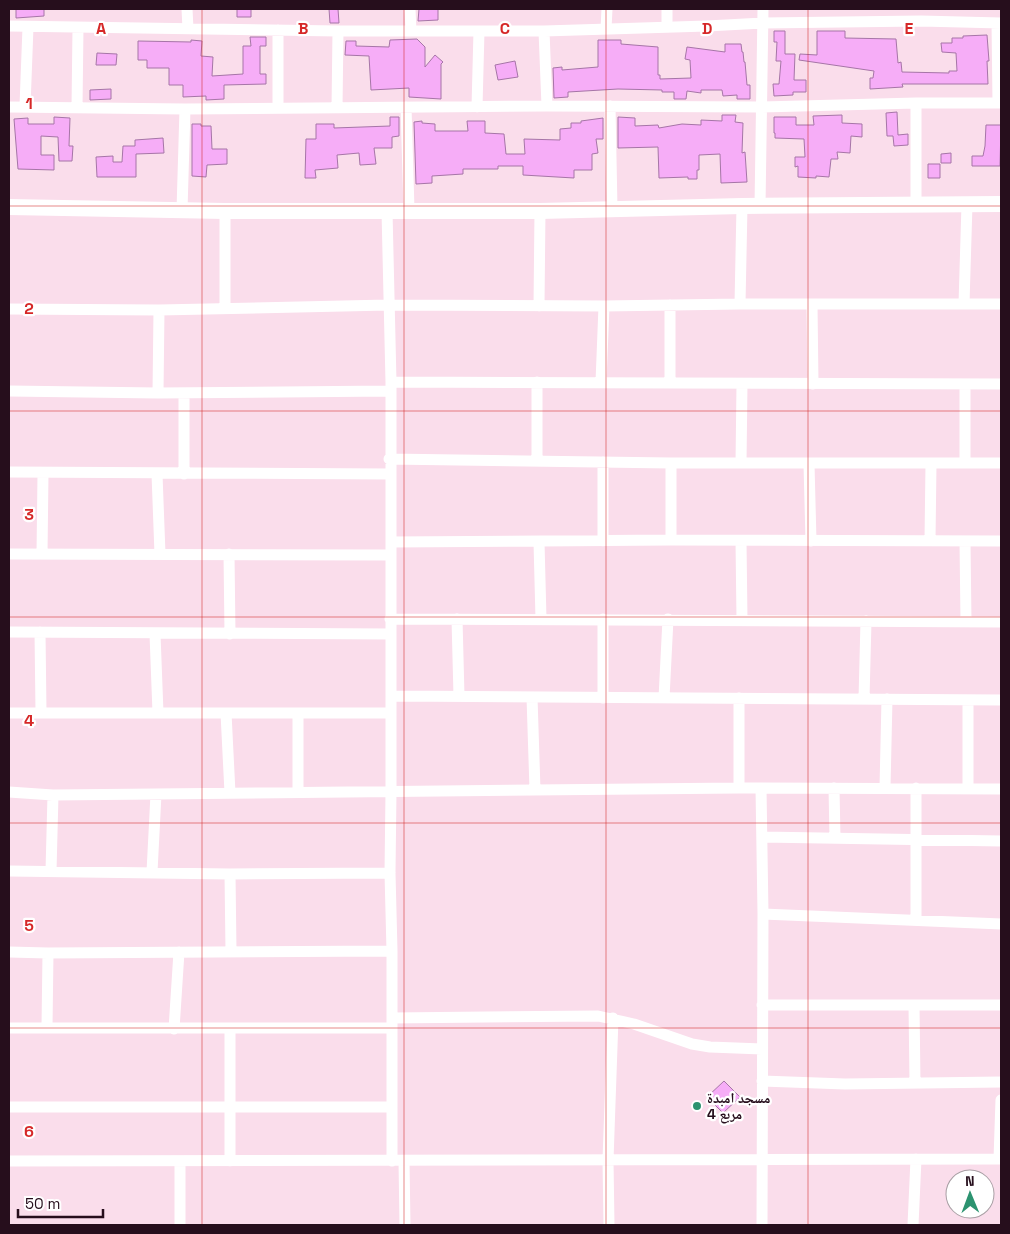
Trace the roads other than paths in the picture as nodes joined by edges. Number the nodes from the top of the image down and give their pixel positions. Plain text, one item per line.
1 (187, 9) edge
2 (410, 9) edge
3 (606, 9) edge
4 (667, 9) edge
5 (763, 9) edge
6 (920, 9) edge
7 (920, 21) junction
8 (763, 23) junction
9 (999, 23) edge
10 (9, 26) edge
11 (28, 27) junction
12 (667, 27) junction
13 (78, 28) junction
14 (188, 29) junction
15 (606, 29) junction
16 (278, 30) junction
17 (338, 31) junction
18 (411, 31) junction
19 (479, 31) junction
20 (544, 31) junction
21 (916, 103) junction
22 (999, 103) edge
23 (25, 106) junction
24 (547, 106) junction
25 (610, 106) junction
26 (9, 107) edge
27 (77, 107) junction
28 (406, 107) junction
29 (477, 107) junction
30 (760, 107) junction
31 (278, 108) junction
32 (337, 108) junction
33 (185, 109) junction
34 (916, 204) junction
35 (967, 204) junction
36 (1001, 204) edge
37 (742, 206) junction
38 (760, 206) junction
39 (9, 207) edge
40 (612, 209) junction
41 (182, 210) junction
42 (409, 210) junction
43 (225, 211) junction
44 (387, 211) junction
45 (540, 211) junction
46 (388, 304) junction
47 (740, 304) junction
48 (812, 304) junction
49 (964, 304) junction
50 (1001, 304) edge
51 (670, 305) junction
52 (539, 306) junction
53 (604, 306) junction
54 (225, 308) junction
55 (9, 309) edge
56 (159, 310) junction
57 (537, 382) junction
58 (601, 382) junction
59 (670, 382) junction
60 (742, 384) junction
61 (813, 384) junction
62 (965, 384) junction
63 (1001, 384) edge
64 (390, 387) junction
65 (9, 391) edge
66 (184, 393) junction
67 (158, 394) junction
68 (390, 459) junction
69 (538, 461) junction
70 (603, 462) junction
71 (671, 463) junction
72 (965, 463) junction
73 (1001, 463) edge
74 (741, 464) junction
75 (809, 464) junction
76 (931, 464) junction
77 (9, 472) edge
78 (43, 474) junction
79 (157, 474) junction
80 (184, 474) junction
81 (390, 474) junction
82 (671, 540) junction
83 (811, 540) junction
84 (930, 540) junction
85 (603, 541) junction
86 (741, 541) junction
87 (965, 541) junction
88 (1001, 541) edge
89 (391, 542) junction
90 (539, 542) junction
91 (9, 554) edge
92 (42, 554) junction
93 (160, 554) junction
94 (229, 554) junction
95 (391, 555) junction
96 (390, 619) junction
97 (458, 619) junction
98 (541, 619) junction
99 (603, 619) junction
100 (668, 619) junction
101 (742, 620) junction
102 (866, 621) junction
103 (966, 622) junction
104 (1001, 622) edge
105 (9, 632) edge
106 (40, 632) junction
107 (156, 634) junction
108 (230, 634) junction
109 (391, 634) junction
110 (391, 696) junction
111 (459, 696) junction
112 (532, 697) junction
113 (603, 698) junction
114 (664, 698) junction
115 (739, 698) junction
116 (864, 699) junction
117 (887, 699) junction
118 (968, 700) junction
119 (1001, 700) edge
120 (41, 712) junction
121 (9, 713) edge
122 (158, 713) junction
123 (226, 713) junction
124 (298, 713) junction
125 (391, 713) junction
126 (739, 788) junction
127 (761, 788) junction
128 (834, 788) junction
129 (886, 788) junction
130 (916, 788) junction
131 (968, 789) junction
132 (1001, 789) edge
133 (535, 790) junction
134 (9, 792) edge
135 (298, 792) junction
136 (391, 792) junction
137 (230, 793) junction
138 (156, 794) junction
139 (53, 795) junction
140 (762, 837) junction
141 (835, 838) junction
142 (917, 839) junction
143 (1001, 841) edge
144 (9, 871) edge
145 (51, 871) junction
146 (152, 872) junction
147 (390, 873) junction
148 (230, 874) junction
149 (763, 914) junction
150 (916, 920) junction
151 (1001, 924) edge
152 (392, 951) junction
153 (9, 952) edge
154 (179, 952) junction
155 (231, 952) junction
156 (48, 953) junction
157 (914, 1004) junction
158 (1001, 1005) edge
159 (762, 1006) junction
160 (613, 1018) junction
161 (392, 1023) junction
162 (47, 1027) junction
163 (9, 1028) edge
164 (230, 1028) junction
165 (174, 1029) junction
166 (762, 1049) junction
167 (762, 1082) junction
168 (915, 1082) junction
169 (1001, 1082) edge
170 (1001, 1100) edge
171 (230, 1107) junction
172 (392, 1107) junction
173 (9, 1108) edge
174 (762, 1159) junction
175 (916, 1159) junction
176 (1000, 1159) edge
177 (398, 1160) junction
178 (608, 1160) junction
179 (180, 1161) junction
180 (230, 1161) junction
181 (9, 1162) edge
182 (180, 1225) edge
183 (405, 1225) edge
184 (610, 1225) edge
185 (762, 1225) edge
186 (913, 1225) edge

1 - 14 street
2 - 18 street
3 - 15 street
4 - 12 street
5 - 8 street
6 - 7 street
7 - 8 street
7 - 9 street
8 - 12 street
8 - 30 street
9 - 22 street
10 - 11 street
11 - 13 street
11 - 23 street
12 - 15 street
13 - 14 street
13 - 27 street
14 - 16 street
15 - 20 street
16 - 17 street
16 - 31 street
17 - 18 street
17 - 32 street
18 - 19 street
19 - 20 street
19 - 29 street
20 - 24 street
21 - 22 street
21 - 30 street
21 - 34 street
23 - 26 street
23 - 27 street
24 - 25 street
24 - 29 street
25 - 30 street
25 - 40 street
27 - 33 street
28 - 29 street
28 - 32 street
28 - 42 street
30 - 38 street
31 - 32 street
31 - 33 street
33 - 41 street
34 - 35 street
34 - 38 street
35 - 36 street
35 - 49 street
37 - 38 street
37 - 40 street
37 - 47 street
39 - 41 street
40 - 45 street
41 - 43 street
42 - 44 street
42 - 45 street
43 - 44 street
43 - 54 street
44 - 46 street
45 - 52 street
46 - 52 street
46 - 54 street
46 - 64 street
47 - 48 street
47 - 51 street
48 - 49 street
48 - 61 street
49 - 50 street
51 - 53 street
51 - 59 street
52 - 53 street
53 - 58 street
54 - 56 street
55 - 56 street
56 - 67 street
57 - 58 street
57 - 64 street
57 - 69 street
58 - 59 street
59 - 60 street
60 - 61 street
60 - 74 street
61 - 62 street
62 - 63 street
62 - 72 street
64 - 66 street
64 - 68 street
65 - 67 street
66 - 67 street
66 - 80 street
68 - 69 street
68 - 81 street
69 - 70 street
70 - 71 street
70 - 85 street
71 - 74 street
71 - 82 street
72 - 73 street
72 - 76 street
74 - 75 street
75 - 76 street
75 - 83 street
76 - 84 street
77 - 78 street
78 - 79 street
78 - 92 street
79 - 80 street
79 - 93 street
80 - 81 street
81 - 89 street
82 - 85 street
82 - 86 street
83 - 84 street
83 - 86 street
84 - 87 street
85 - 90 street
86 - 101 street
87 - 88 street
87 - 103 street
89 - 90 street
89 - 95 street
90 - 98 street
91 - 92 street
92 - 93 street
93 - 94 street
94 - 95 street
94 - 108 street
95 - 96 street
96 - 97 street
96 - 109 street
97 - 98 street
97 - 111 street
98 - 99 street
99 - 100 street
99 - 113 street
100 - 101 street
100 - 114 street
101 - 102 street
102 - 103 street
102 - 116 street
103 - 104 street
105 - 106 street
106 - 107 street
106 - 120 street
107 - 108 street
107 - 122 street
108 - 109 street
109 - 110 street
110 - 111 street
110 - 125 street
111 - 112 street
112 - 113 street
112 - 133 street
113 - 114 street
114 - 115 street
115 - 116 street
115 - 126 street
116 - 117 street
117 - 118 street
117 - 129 street
118 - 119 street
118 - 131 street
120 - 121 street
120 - 122 street
122 - 123 street
123 - 124 street
123 - 137 street
124 - 125 street
124 - 135 street
125 - 136 street
126 - 127 street
126 - 133 street
127 - 128 street
127 - 140 street
128 - 129 street
128 - 141 street
129 - 130 street
130 - 131 street
130 - 142 street
131 - 132 street
133 - 136 street
134 - 139 street
135 - 136 street
135 - 137 street
136 - 147 street
137 - 138 street
138 - 139 street
138 - 146 street
139 - 145 street
140 - 141 street
140 - 149 street
141 - 142 street
142 - 143 street
142 - 150 street
144 - 145 street
145 - 146 street
146 - 148 street
147 - 148 street
147 - 152 street
148 - 155 street
149 - 150 street
149 - 159 street
150 - 151 street
152 - 155 street
152 - 161 street
153 - 156 street
154 - 155 street
154 - 156 street
154 - 165 street
156 - 162 street
157 - 158 street
157 - 159 street
157 - 168 street
159 - 166 street
160 - 161 street
160 - 166 street
160 - 178 street
161 - 164 street
161 - 172 street
162 - 163 street
162 - 165 street
164 - 165 street
164 - 171 street
166 - 167 street
167 - 168 street
167 - 174 street
168 - 169 street
170 - 176 street
171 - 172 street
171 - 173 street
171 - 180 street
172 - 177 street
174 - 175 street
174 - 178 street
174 - 185 street
175 - 176 street
175 - 186 street
177 - 178 street
177 - 180 street
177 - 183 street
178 - 184 street
179 - 180 street
179 - 181 street
179 - 182 street

